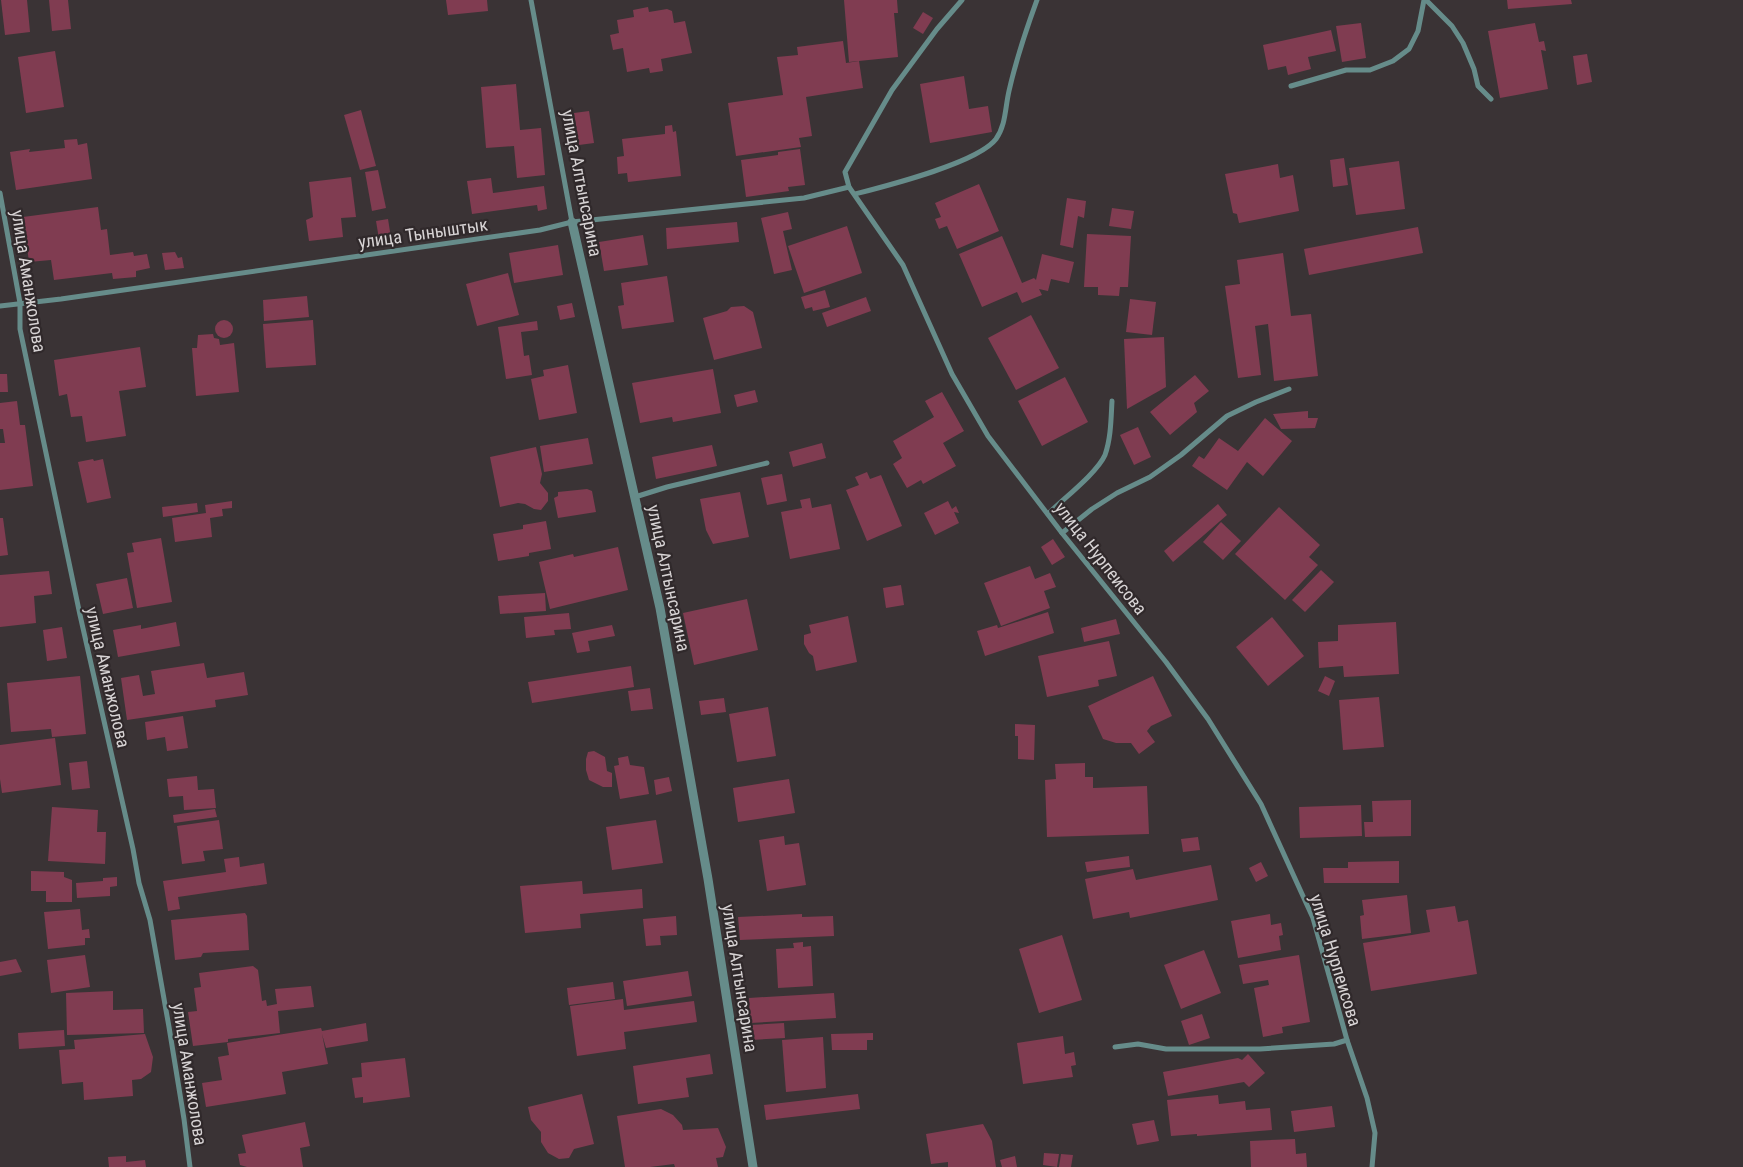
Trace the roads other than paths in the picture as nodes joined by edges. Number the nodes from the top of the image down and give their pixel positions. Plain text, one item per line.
1 (531, 0) edge
2 (962, 0) edge
3 (1037, 0) edge
4 (1425, 0) edge
5 (1291, 86) dead end
6 (1491, 99) dead end
7 (849, 187) junction
8 (0, 193) edge
9 (855, 194) junction
10 (572, 222) junction
11 (20, 303) junction
12 (0, 306) edge
13 (1289, 389) dead end
14 (1112, 401) dead end
15 (767, 463) dead end
16 (635, 497) junction
17 (1048, 514) junction
18 (1062, 533) junction
19 (1347, 1040) junction
20 (1115, 1047) dead end
21 (190, 1167) edge
22 (753, 1167) edge
23 (1372, 1167) edge

1 - 10 street, улица Алтынсарина
2 - 7 street
3 - 9 street
4 - 5 street
4 - 6 street
7 - 9 street, улица Нурпеисова
7 - 10 street, улица Тыныштык
8 - 11 street, улица Аманжолова
9 - 17 street, улица Нурпеисова
10 - 11 street, улица Тыныштык
10 - 16 street, улица Алтынсарина
11 - 12 street, улица Тыныштык
11 - 21 street, улица Аманжолова
13 - 18 street
14 - 17 street
15 - 16 street
16 - 22 street, улица Алтынсарина
17 - 18 street, улица Нурпеисова
18 - 19 street, улица Нурпеисова
19 - 20 street
19 - 23 street, улица Нурпеисова

